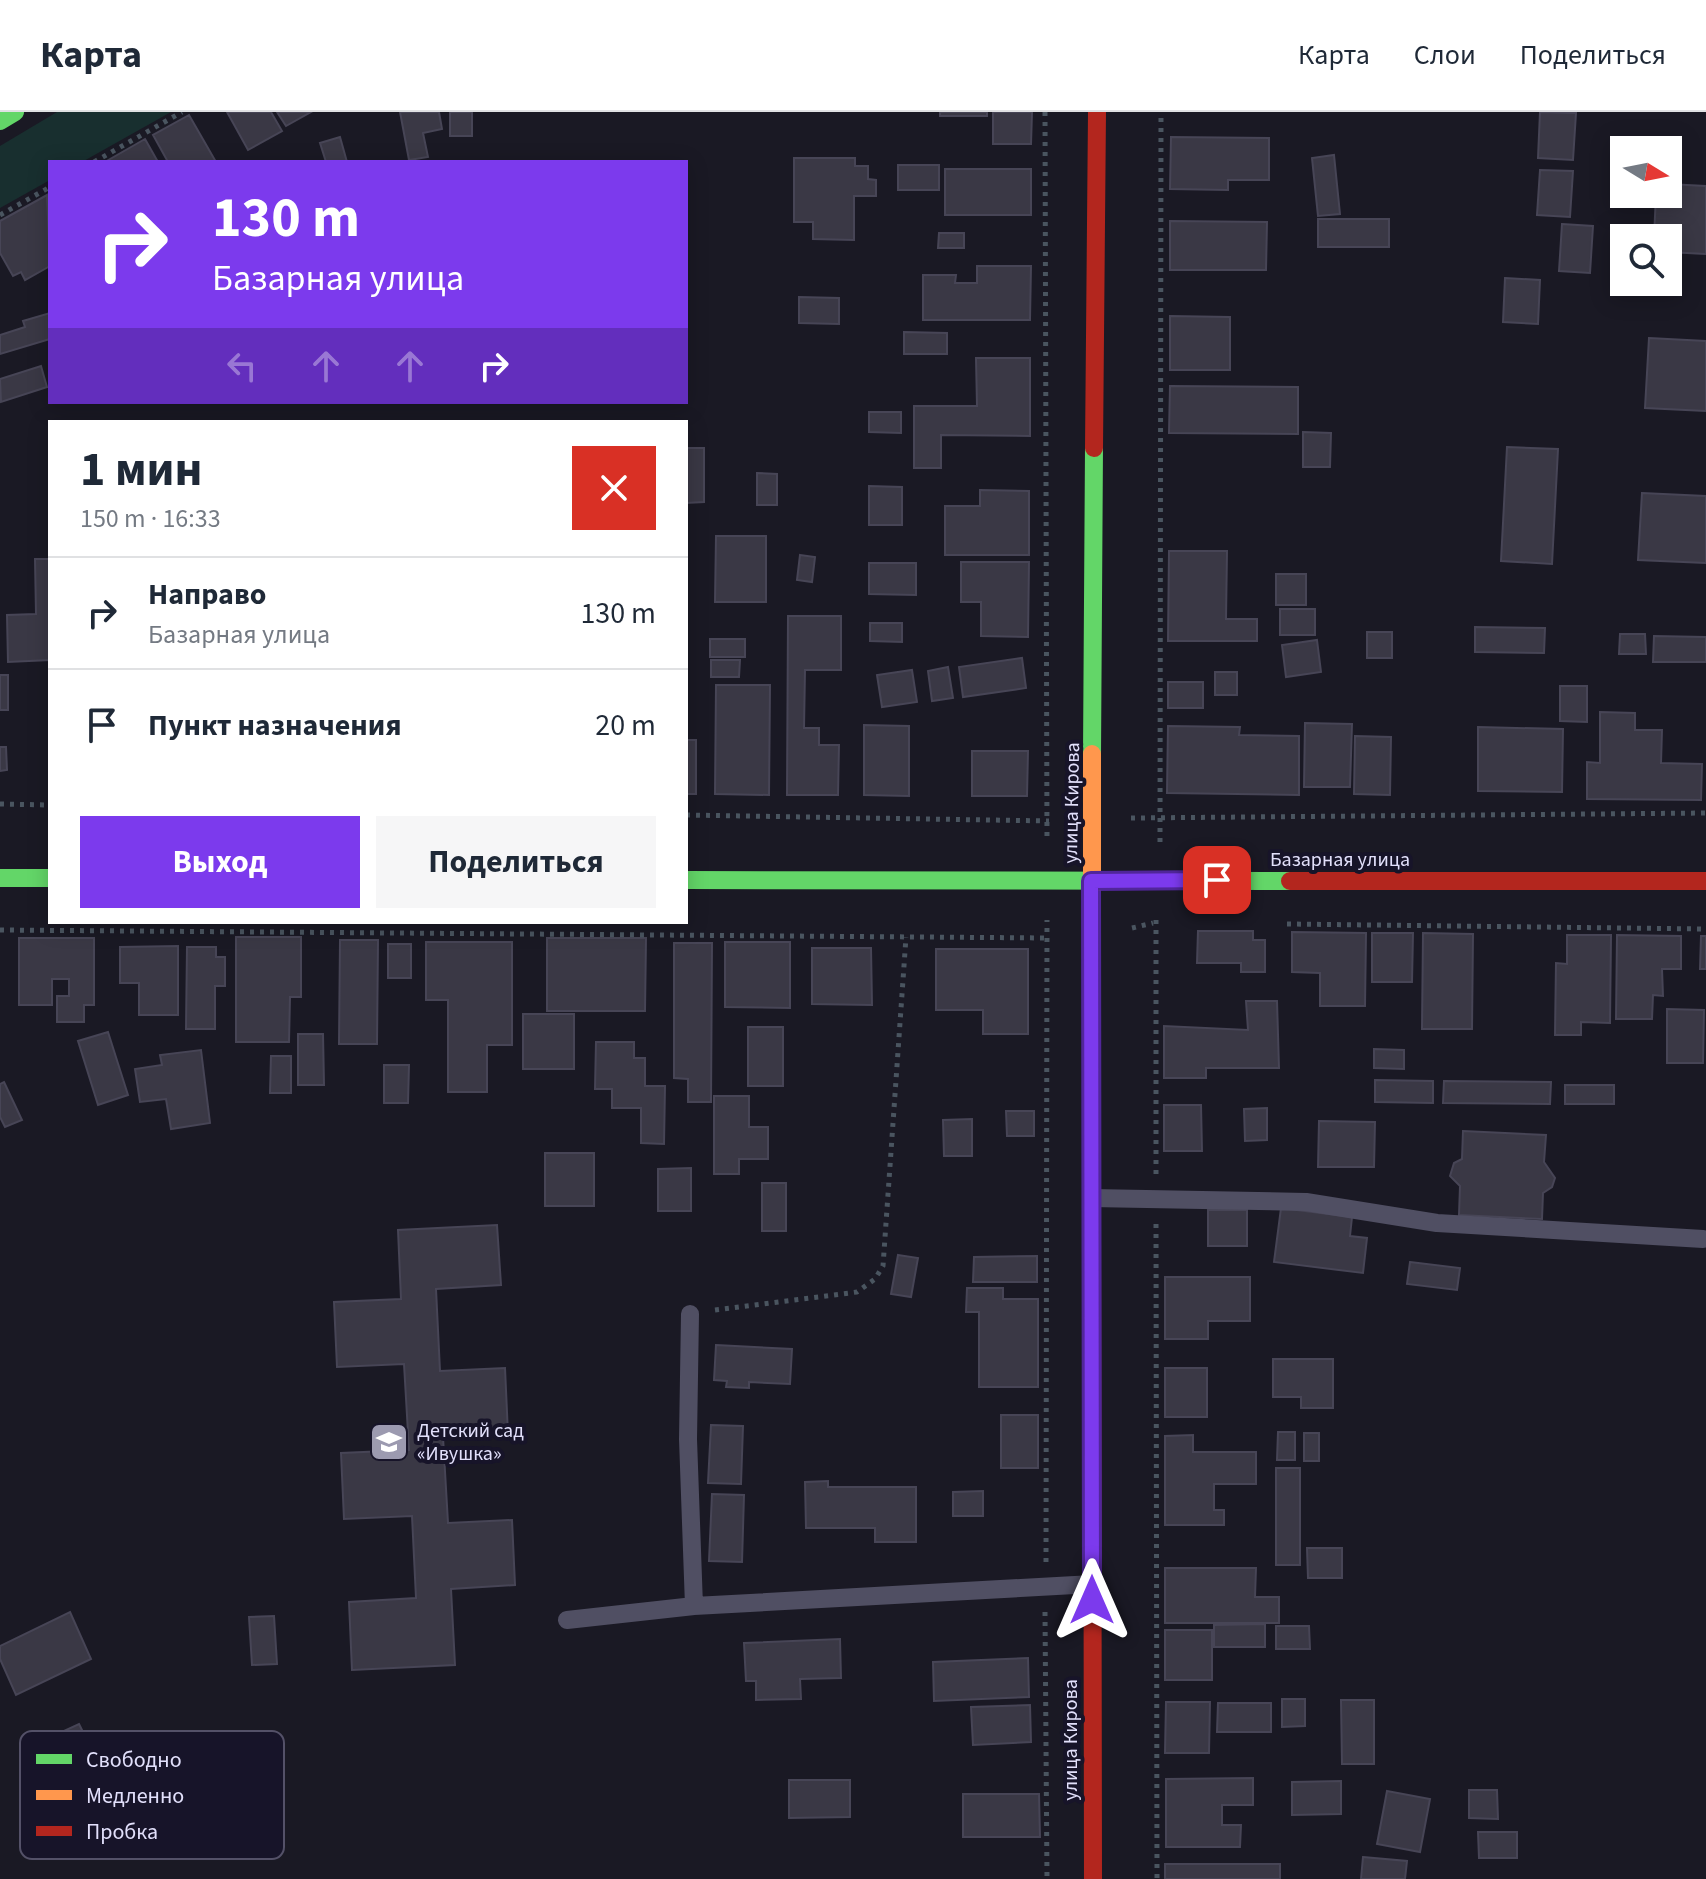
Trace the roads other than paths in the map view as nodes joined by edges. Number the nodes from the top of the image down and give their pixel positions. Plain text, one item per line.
1 (15, 112) edge
2 (1097, 112) edge
3 (0, 121) edge
4 (0, 878) edge
5 (48, 878) edge
6 (688, 880) edge
7 (1091, 881) junction
8 (1706, 881) edge
9 (1091, 1198) junction
10 (1703, 1239) dead end
11 (690, 1314) road end
12 (1093, 1584) junction
13 (694, 1606) junction
14 (567, 1620) dead end
15 (1093, 1879) edge

1 - 3 street
2 - 7 street, улица Кирова
4 - 5 street
6 - 7 street, Базарная улица
7 - 8 street, Базарная улица
7 - 9 street, улица Кирова
9 - 10 lane
9 - 12 street, улица Кирова
11 - 13 lane
12 - 13 lane
12 - 15 street, улица Кирова
13 - 14 lane

